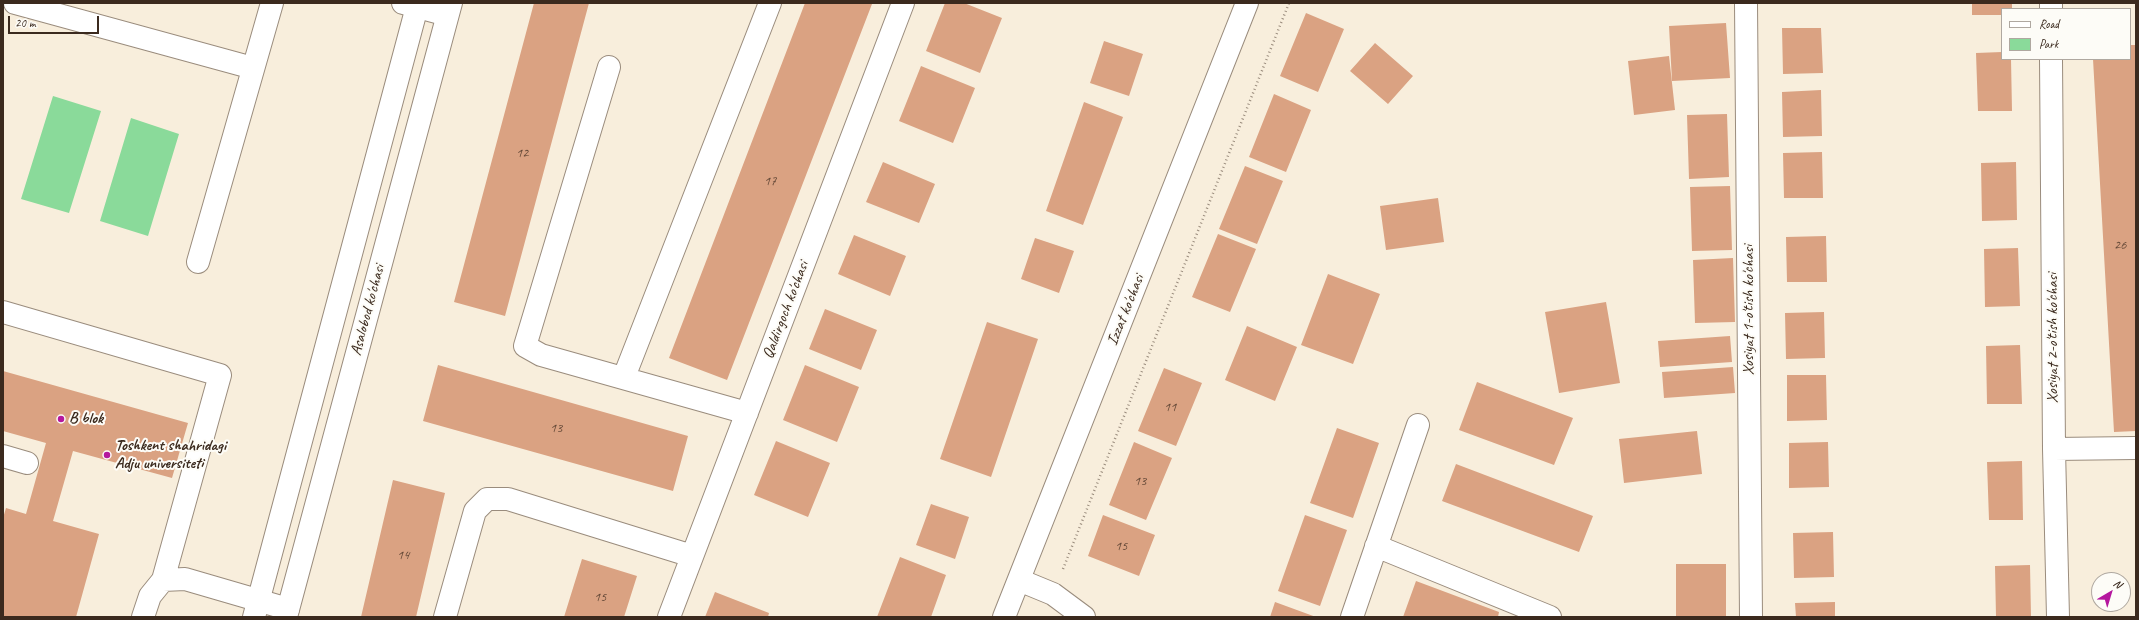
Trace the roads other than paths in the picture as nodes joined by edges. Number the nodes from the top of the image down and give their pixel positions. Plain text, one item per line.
1 (15, 3) edge
2 (272, 3) edge
3 (770, 3) edge
4 (903, 3) edge
5 (1247, 3) edge
6 (1746, 3) edge
7 (413, 4) edge
8 (449, 9) edge
9 (2051, 60) edge
10 (609, 67) dead end
11 (253, 68) junction
12 (198, 262) dead end
13 (3, 312) edge
14 (624, 378) junction
15 (747, 413) junction
16 (1418, 425) dead end
17 (2136, 448) edge
18 (2054, 449) junction
19 (3, 456) edge
20 (27, 462) dead end
21 (1376, 546) junction
22 (692, 556) junction
23 (163, 580) junction
24 (1019, 580) junction
25 (257, 609) edge
26 (287, 613) edge
27 (143, 617) edge
28 (445, 617) edge
29 (669, 617) edge
30 (1004, 617) edge
31 (1084, 617) edge
32 (1352, 617) edge
33 (1550, 617) edge
34 (1751, 617) edge
35 (2058, 617) edge

1 - 11 main road
2 - 11 main road
3 - 14 main road
4 - 15 main road, Qaldirgoch ko'chasi
5 - 24 main road, Izzat ko'chasi
6 - 34 main road, Xosiyat 1-o'tish ko'chasi
7 - 8 main road
7 - 25 main road, Asalobod ko'chasi
8 - 26 main road, Asalobod ko'chasi
9 - 18 main road, Xosiyat 2-o'tish ko'chasi
10 - 14 main road
11 - 12 main road
13 - 23 main road
14 - 15 main road
15 - 22 main road, Qaldirgoch ko'chasi
16 - 21 main road
17 - 18 main road
18 - 35 main road, Xosiyat 2-o'tish ko'chasi
19 - 20 main road
21 - 32 main road
21 - 33 main road
22 - 28 main road
22 - 29 main road, Qaldirgoch ko'chasi
23 - 25 main road
23 - 27 main road
24 - 30 main road, Izzat ko'chasi
24 - 31 main road
25 - 26 main road

